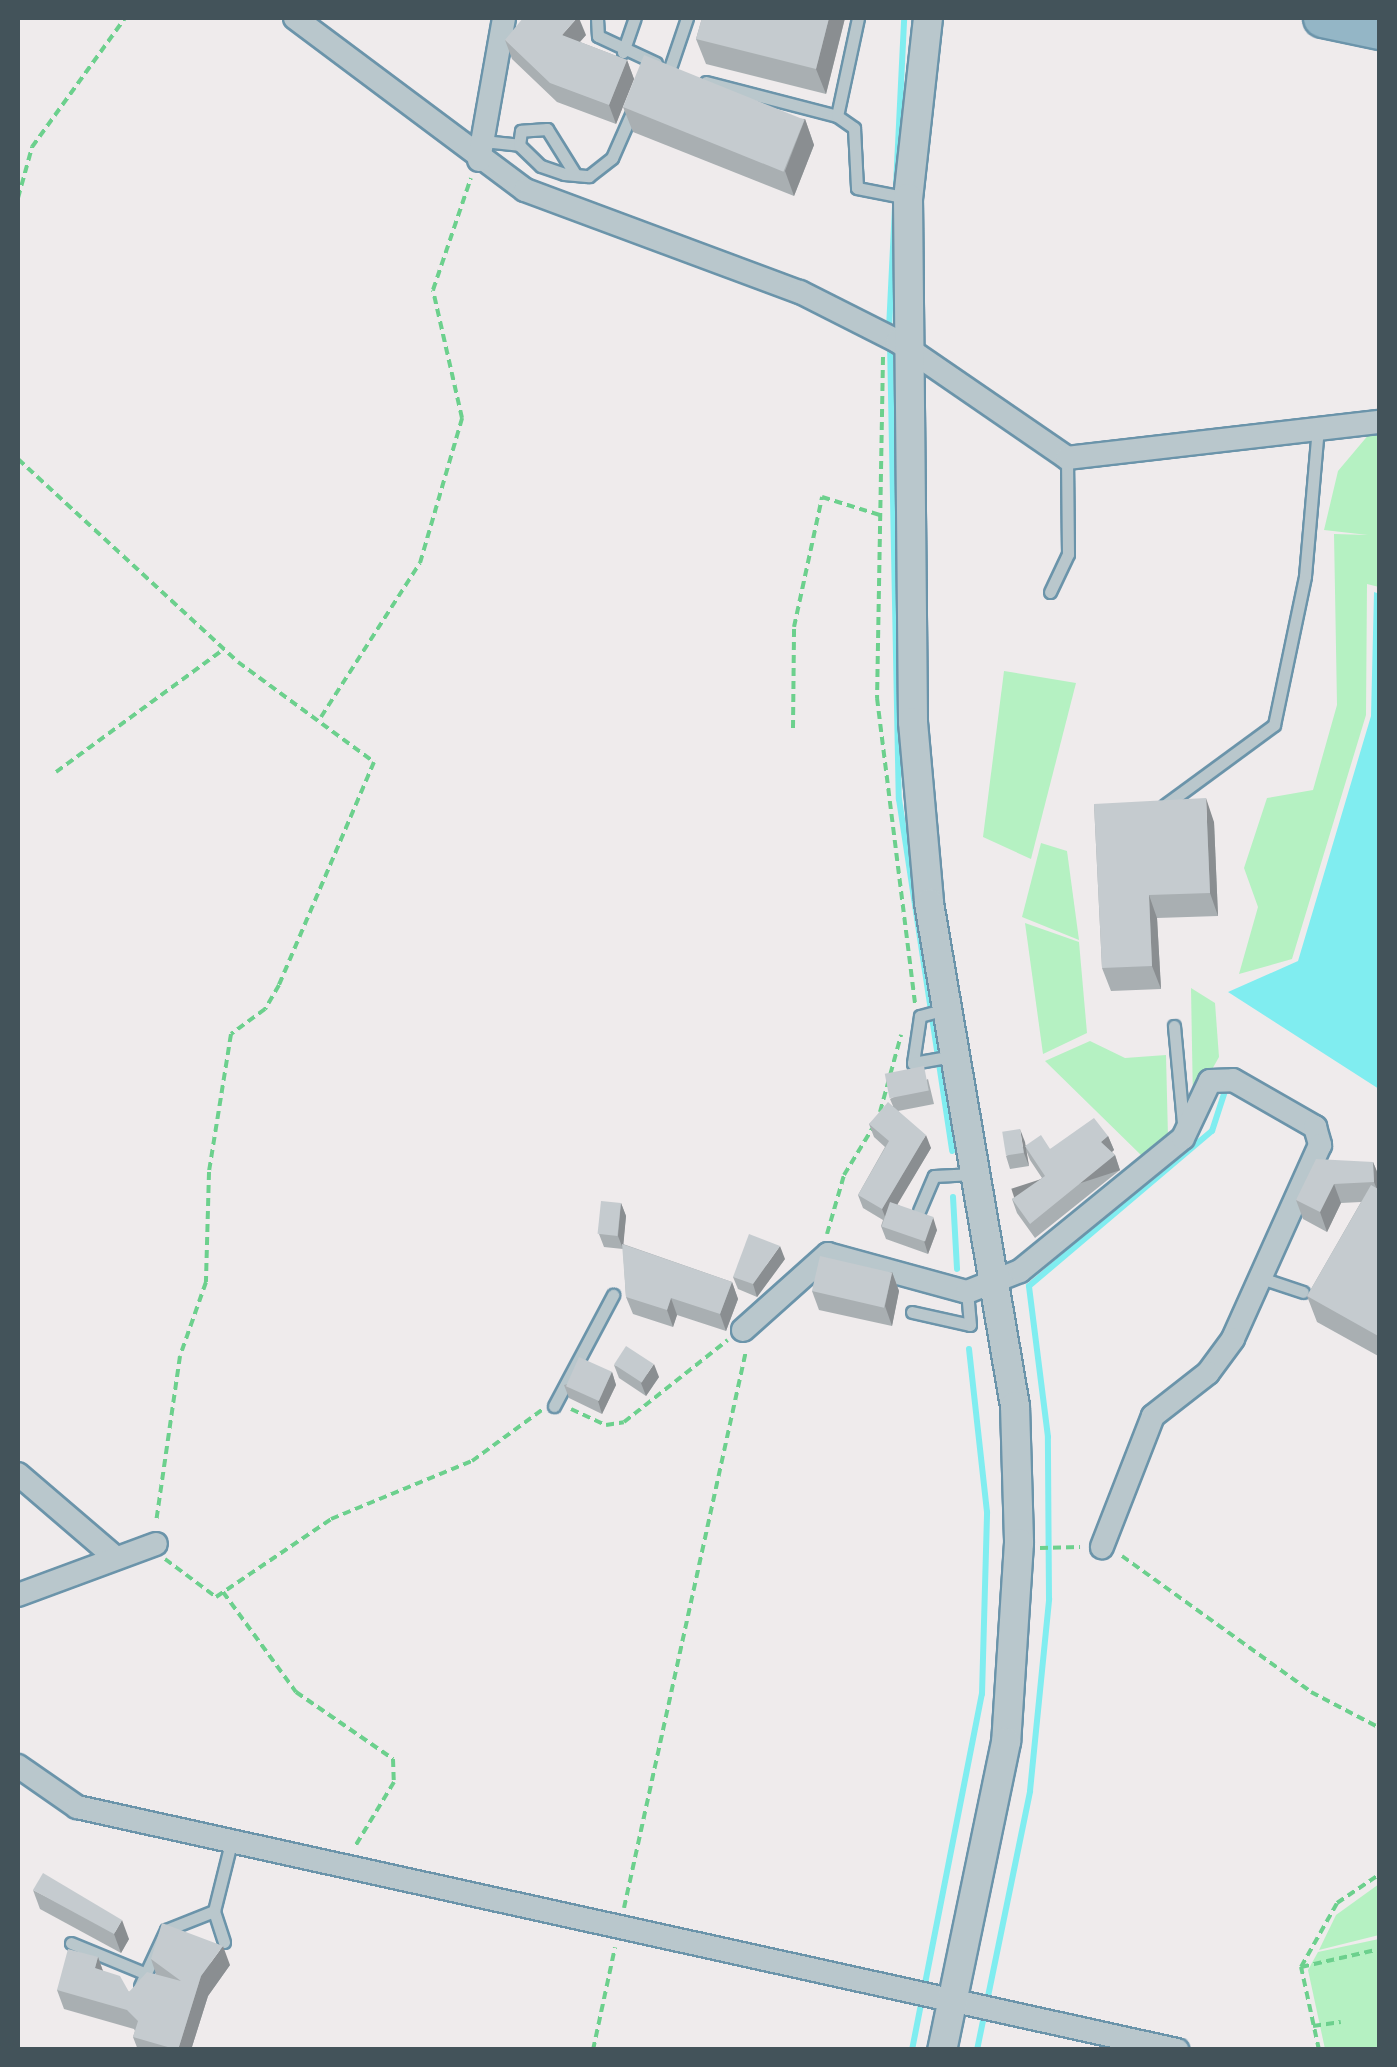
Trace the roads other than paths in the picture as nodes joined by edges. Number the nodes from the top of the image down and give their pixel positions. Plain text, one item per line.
1 (296, 18) edge
2 (504, 18) edge
3 (597, 18) edge
4 (635, 18) edge
5 (688, 18) edge
6 (858, 18) edge
7 (928, 18) edge
8 (1323, 18) edge
9 (1380, 30) edge
10 (623, 52) junction
11 (651, 62) junction
12 (682, 73) junction
13 (644, 79) edge
14 (638, 96) edge
15 (837, 116) junction
16 (519, 145) junction
17 (481, 150) junction
18 (574, 174) junction
19 (895, 198) junction
20 (897, 342) junction
21 (1380, 422) edge
22 (1318, 427) junction
23 (1066, 458) junction
24 (1050, 592) dead end
25 (1164, 805) edge
26 (931, 1013) junction
27 (1174, 1026) dead end
28 (942, 1058) junction
29 (1183, 1138) junction
30 (974, 1174) junction
31 (920, 1211) edge
32 (1261, 1278) junction
33 (995, 1283) junction
34 (968, 1292) junction
35 (1302, 1292) dead end
36 (613, 1295) dead end
37 (912, 1312) dead end
38 (743, 1330) road end
39 (554, 1406) road end
40 (18, 1474) edge
41 (156, 1544) road end
42 (1102, 1547) road end
43 (116, 1557) junction
44 (18, 1594) edge
45 (18, 1766) edge
46 (232, 1839) junction
47 (214, 1910) junction
48 (224, 1942) edge
49 (70, 1943) dead end
50 (144, 1973) junction
51 (955, 1998) junction
52 (134, 2002) edge
53 (942, 2050) edge
54 (1177, 2050) edge

1 - 17 street
2 - 17 street
3 - 10 lane
4 - 10 lane
5 - 12 lane
6 - 15 lane
7 - 19 street
8 - 9 highway
10 - 11 lane
11 - 12 lane
11 - 13 lane
12 - 15 lane
14 - 18 lane
15 - 19 lane
16 - 17 lane
16 - 18 lane
16 - 18 lane
17 - 20 street
19 - 20 street
20 - 23 street
20 - 26 street
21 - 22 street
22 - 23 street
22 - 25 lane
23 - 24 lane
26 - 28 street
26 - 28 lane
27 - 29 lane
28 - 30 street
29 - 32 street
29 - 33 street
30 - 31 lane
30 - 33 street
32 - 35 lane
32 - 42 street
33 - 34 street
33 - 51 street
34 - 37 lane
34 - 38 street
36 - 39 lane
40 - 43 street
41 - 43 street
43 - 44 street
45 - 46 street
46 - 47 lane
46 - 51 street
47 - 48 lane
47 - 50 lane
49 - 50 lane
50 - 52 lane
51 - 53 street
51 - 54 street

